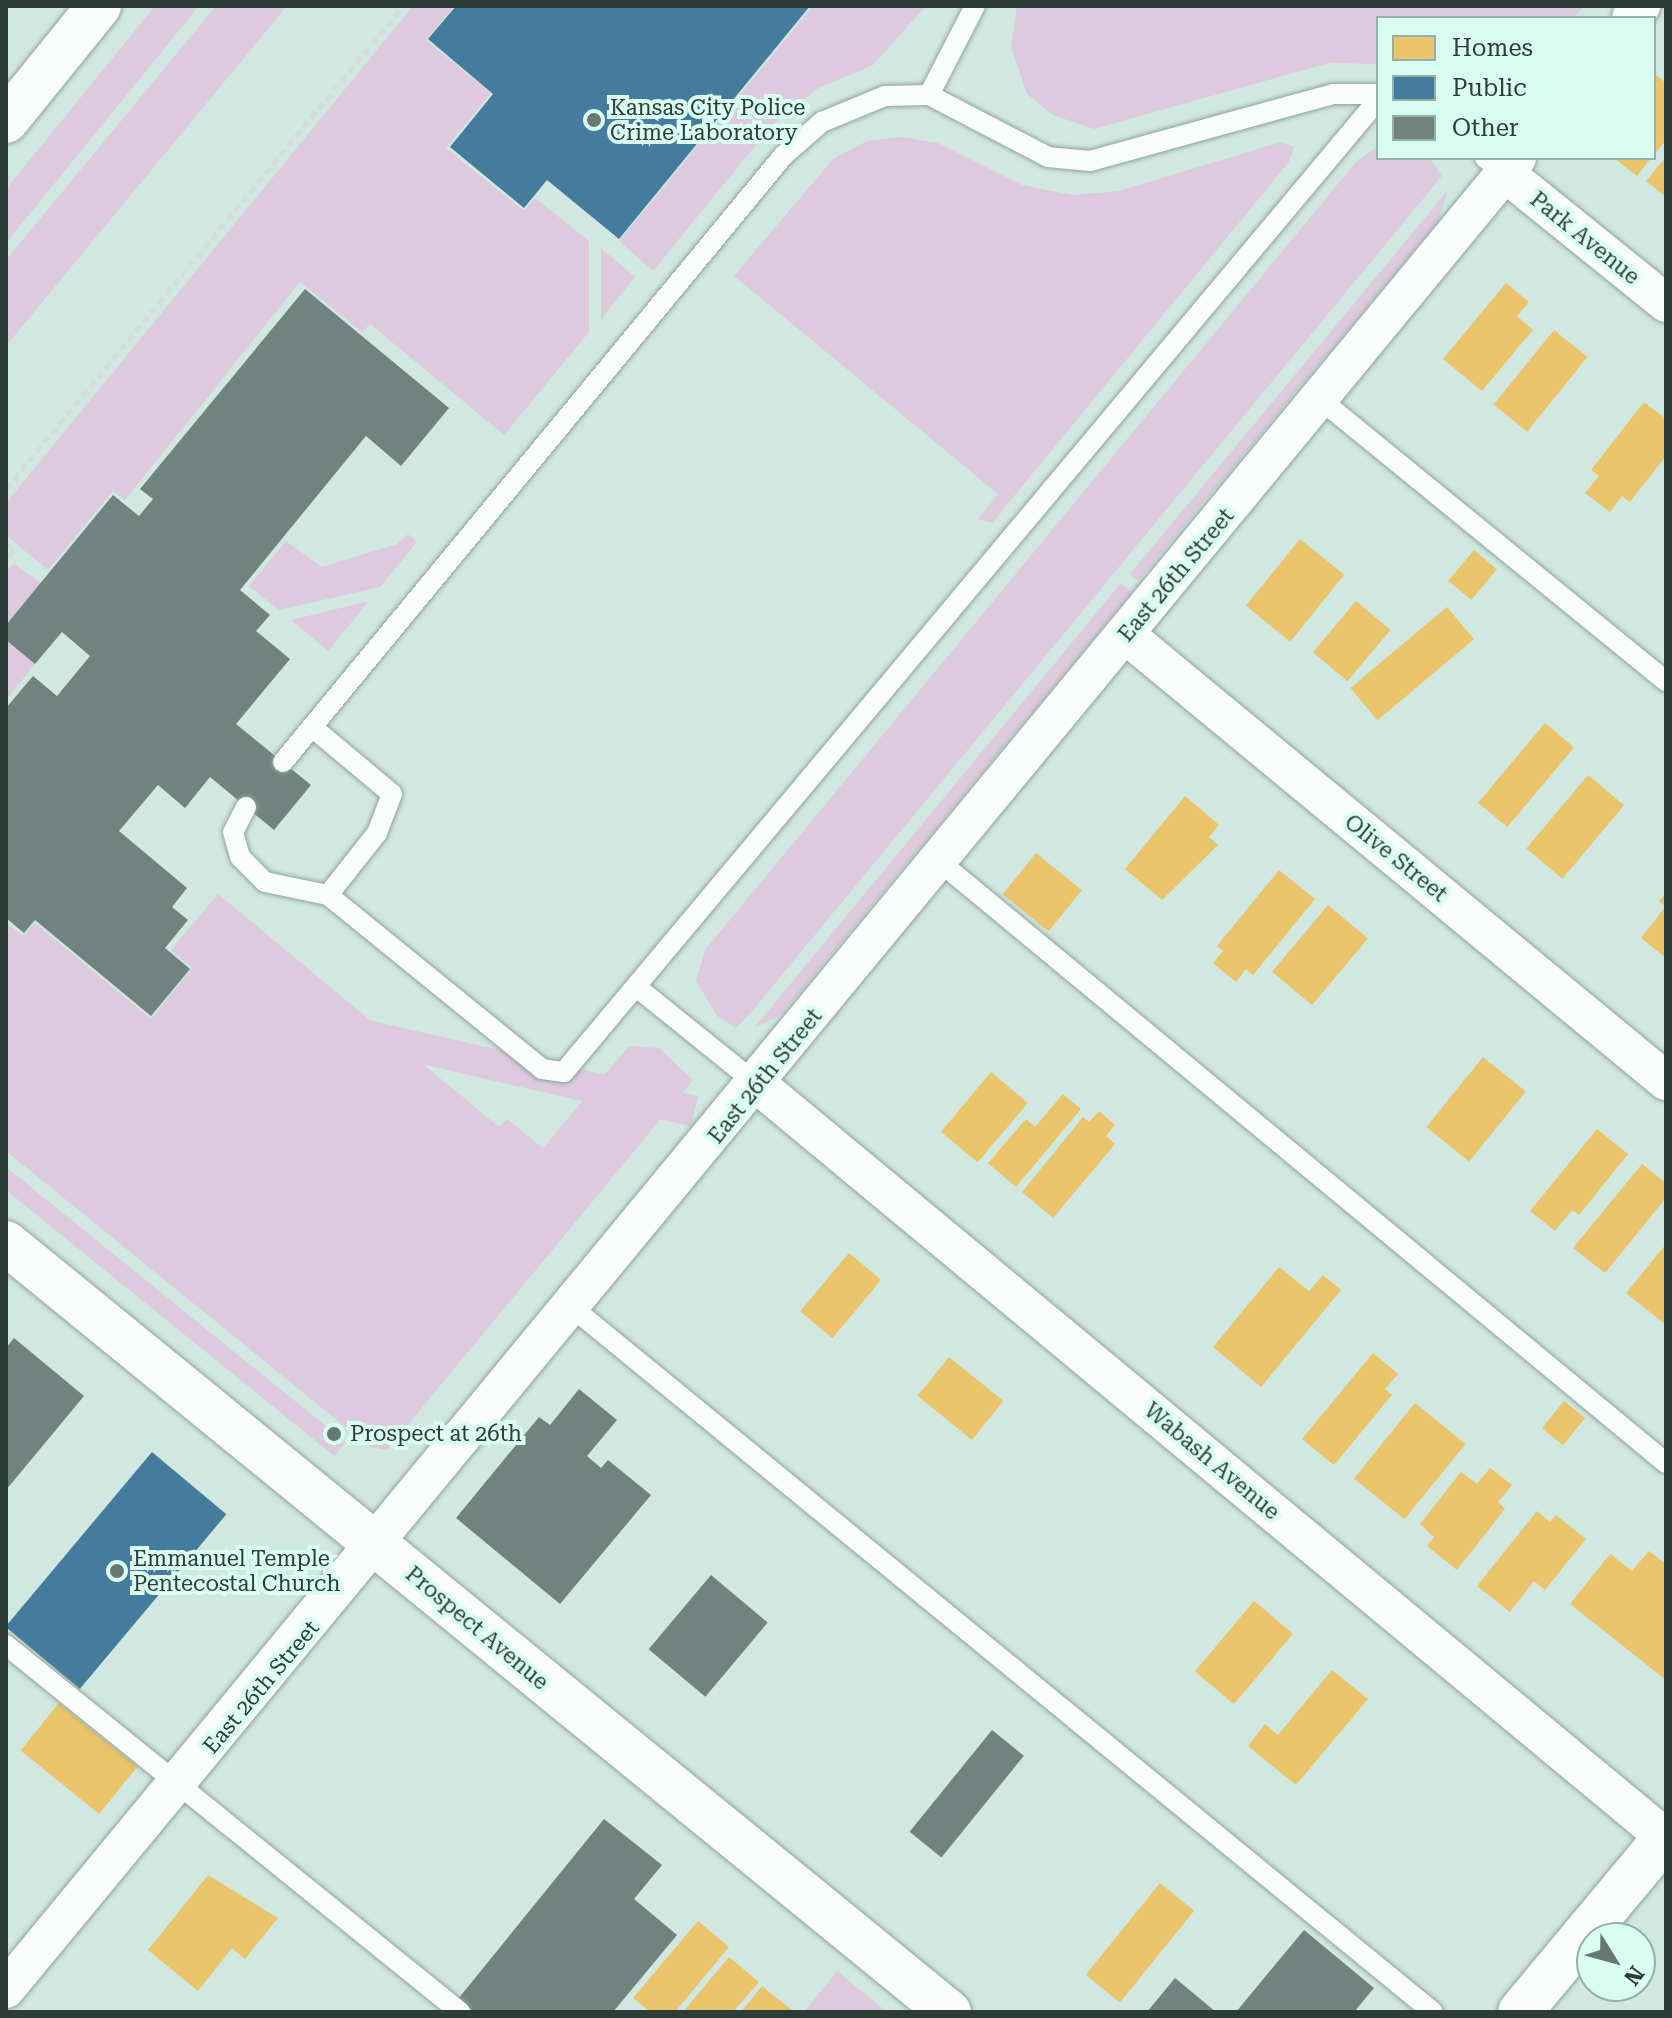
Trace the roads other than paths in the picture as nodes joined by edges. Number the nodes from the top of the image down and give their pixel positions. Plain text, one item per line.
1 (99, 6) edge
2 (975, 6) edge
3 (929, 95) junction
4 (1376, 97) edge
5 (1376, 99) edge
6 (9, 112) edge
7 (1502, 163) edge
8 (1666, 303) edge
9 (1321, 400) junction
10 (1126, 635) junction
11 (1666, 681) edge
12 (312, 727) junction
13 (283, 762) dead end
14 (246, 807) dead end
15 (940, 862) junction
16 (328, 895) junction
17 (639, 989) junction
18 (1666, 1081) edge
19 (758, 1085) junction
20 (6, 1243) edge
21 (574, 1309) junction
22 (1666, 1463) edge
23 (378, 1545) junction
24 (6, 1645) edge
25 (180, 1785) junction
26 (1666, 1837) edge
27 (6, 1989) edge
28 (6, 2005) edge
29 (15, 2012) edge
30 (460, 2012) edge
31 (949, 2012) edge
32 (1433, 2012) edge
33 (1520, 2012) edge

1 - 6 main road
2 - 3 lane
3 - 4 lane
3 - 12 lane
5 - 17 lane
7 - 8 street, Park Avenue
7 - 9 street, East 26th Street
9 - 10 street, East 26th Street
9 - 11 lane
10 - 15 street, East 26th Street
10 - 18 street, Olive Street
12 - 13 lane
12 - 16 lane
14 - 16 lane
15 - 19 street, East 26th Street
15 - 22 lane
16 - 17 lane
17 - 19 lane
19 - 21 street, East 26th Street
19 - 26 street, Wabash Avenue
20 - 23 main road, Prospect Avenue
21 - 23 street, East 26th Street
21 - 32 lane
23 - 25 street, East 26th Street
23 - 31 main road, Prospect Avenue
24 - 25 lane
25 - 27 street, East 26th Street
25 - 30 lane
26 - 33 main road
28 - 29 street

